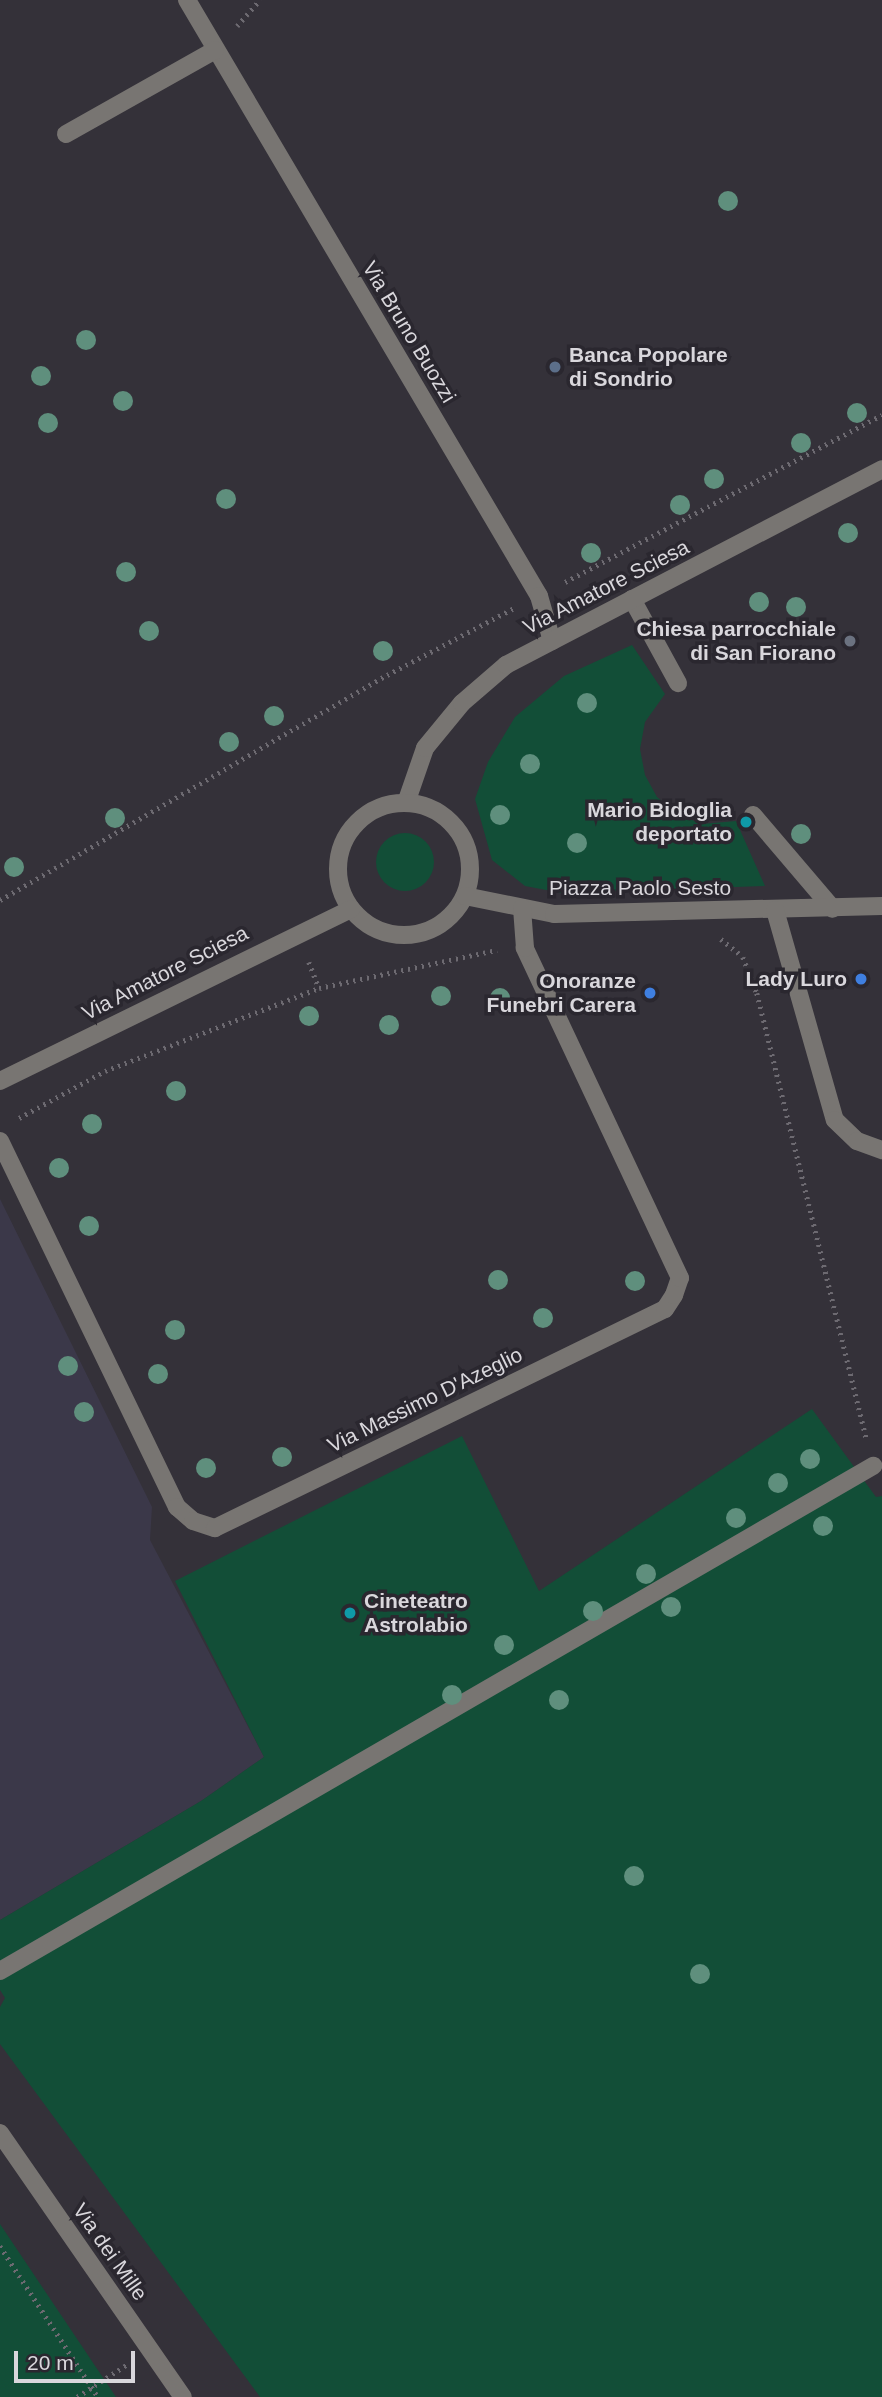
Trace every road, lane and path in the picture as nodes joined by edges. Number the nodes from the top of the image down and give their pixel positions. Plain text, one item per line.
1 (187, 0) edge
2 (215, 50) junction
3 (66, 134) dead end
4 (882, 415) edge
5 (882, 469) edge
6 (539, 596) junction
7 (632, 599) junction
8 (552, 641) junction
9 (678, 683) dead end
10 (406, 803) junction
11 (753, 816) dead end
12 (465, 896) junction
13 (0, 900) edge
14 (882, 906) edge
15 (522, 908) junction
16 (351, 909) junction
17 (833, 909) junction
18 (775, 910) junction
19 (719, 937) dead end
20 (525, 948) junction
21 (0, 1081) edge
22 (12, 1123) dead end
23 (0, 1141) edge
24 (882, 1150) edge
25 (873, 1466) joint
26 (0, 1971) edge
27 (0, 2133) edge
28 (0, 2246) edge
29 (8, 2258) junction
30 (0, 2264) edge
31 (150, 2349) junction
32 (91, 2388) junction
33 (77, 2397) edge
34 (97, 2397) edge
35 (183, 2397) edge

1 - 2 street, Via Bruno Buozzi
2 - 3 street
2 - 6 street, Via Bruno Buozzi
4 - 6 path
5 - 7 street, Via Amatore Sciesa
6 - 8 street, Via Bruno Buozzi
6 - 13 path
7 - 8 street, Via Amatore Sciesa
7 - 9 street
8 - 10 street, Via Amatore Sciesa
10 - 12 street
10 - 16 street
11 - 17 street
12 - 15 street, Piazza Paolo Sesto
12 - 16 street
14 - 17 street, Piazza Paolo Sesto
15 - 18 street, Piazza Paolo Sesto
15 - 20 street, Via Massimo D'Azeglio
16 - 21 street, Via Amatore Sciesa
17 - 18 street, Piazza Paolo Sesto
18 - 24 street
19 - 25 path
20 - 22 path
20 - 23 street, Via Massimo D'Azeglio
25 - 26 street
27 - 31 street, Via dei Mille
28 - 29 path
29 - 30 path
29 - 32 path
31 - 32 path
31 - 35 street, Via dei Mille
32 - 33 path
32 - 34 path

